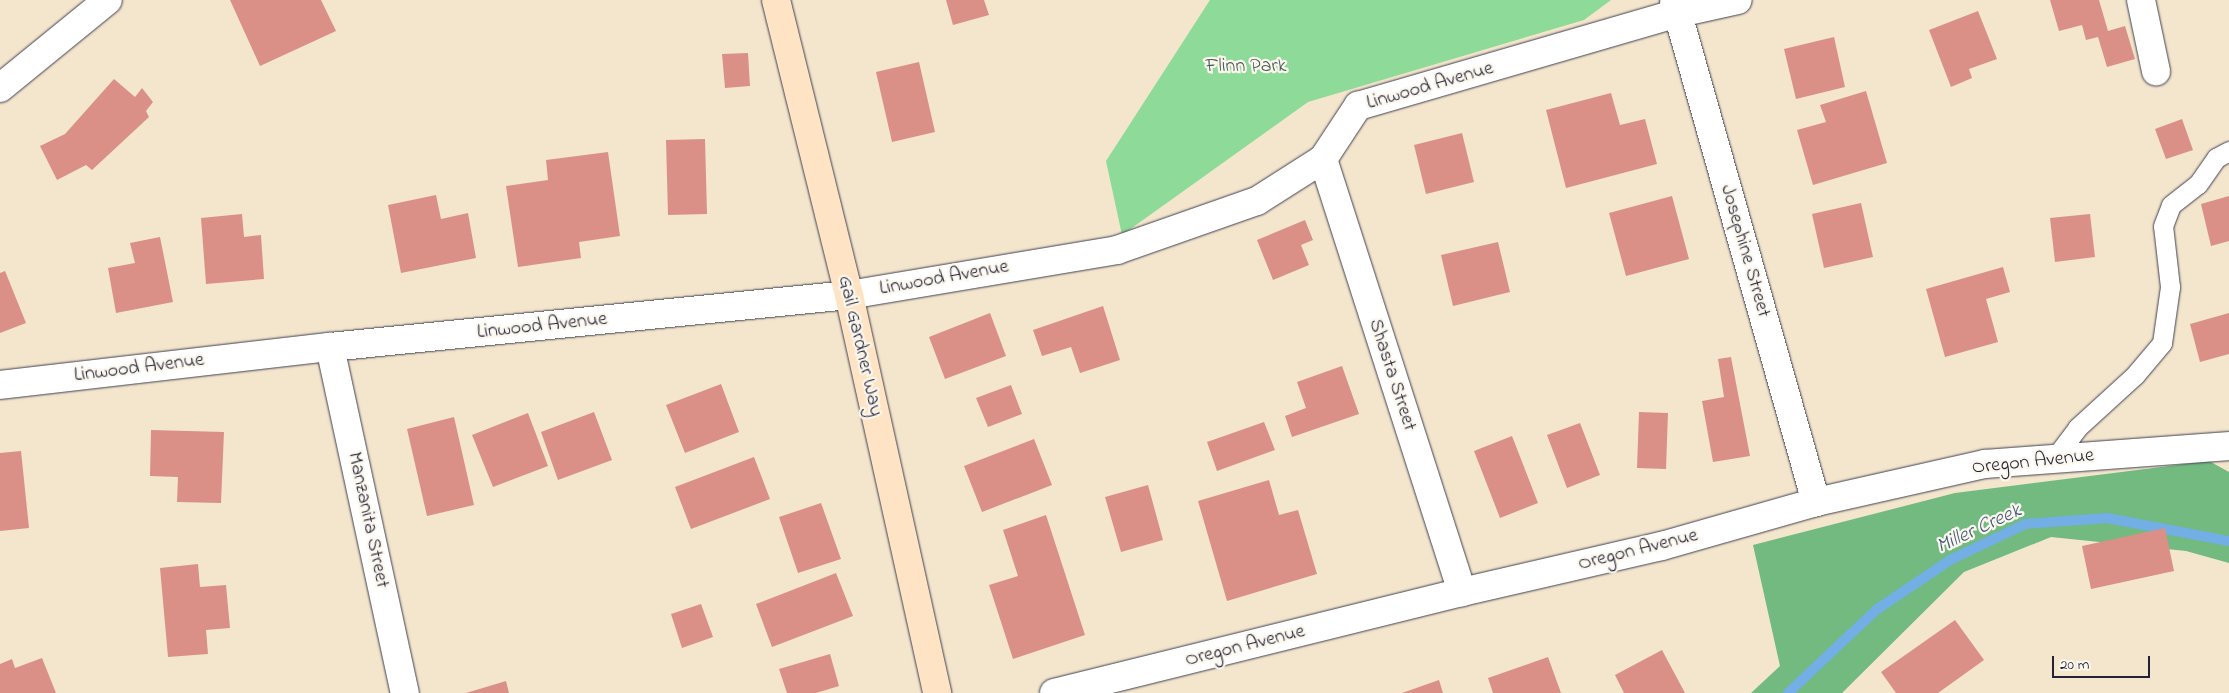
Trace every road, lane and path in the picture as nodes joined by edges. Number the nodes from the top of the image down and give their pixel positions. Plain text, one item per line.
1 (108, 0) edge
2 (776, 0) edge
3 (1738, 0) edge
4 (2141, 0) edge
5 (1677, 7) edge
6 (2156, 70) dead end
7 (0, 88) edge
8 (2229, 151) edge
9 (1323, 159) junction
10 (849, 295) junction
11 (330, 347) junction
12 (0, 385) edge
13 (2229, 446) edge
14 (2054, 459) junction
15 (1816, 502) junction
16 (1462, 592) junction
17 (405, 693) edge
18 (937, 693) edge
19 (1054, 693) edge

1 - 7 street
2 - 10 street, Gail Gardner Way
3 - 5 street, Linwood Avenue
4 - 6 street
5 - 9 street, Linwood Avenue
5 - 15 street, Josephine Street
8 - 14 lane
9 - 10 street, Linwood Avenue
9 - 16 street, Shasta Street
10 - 11 street, Linwood Avenue
10 - 18 street, Gail Gardner Way
11 - 12 street, Linwood Avenue
11 - 17 street, Manzanita Street
13 - 14 street, Oregon Avenue
14 - 15 street, Oregon Avenue
15 - 16 street, Oregon Avenue
16 - 19 street, Oregon Avenue

